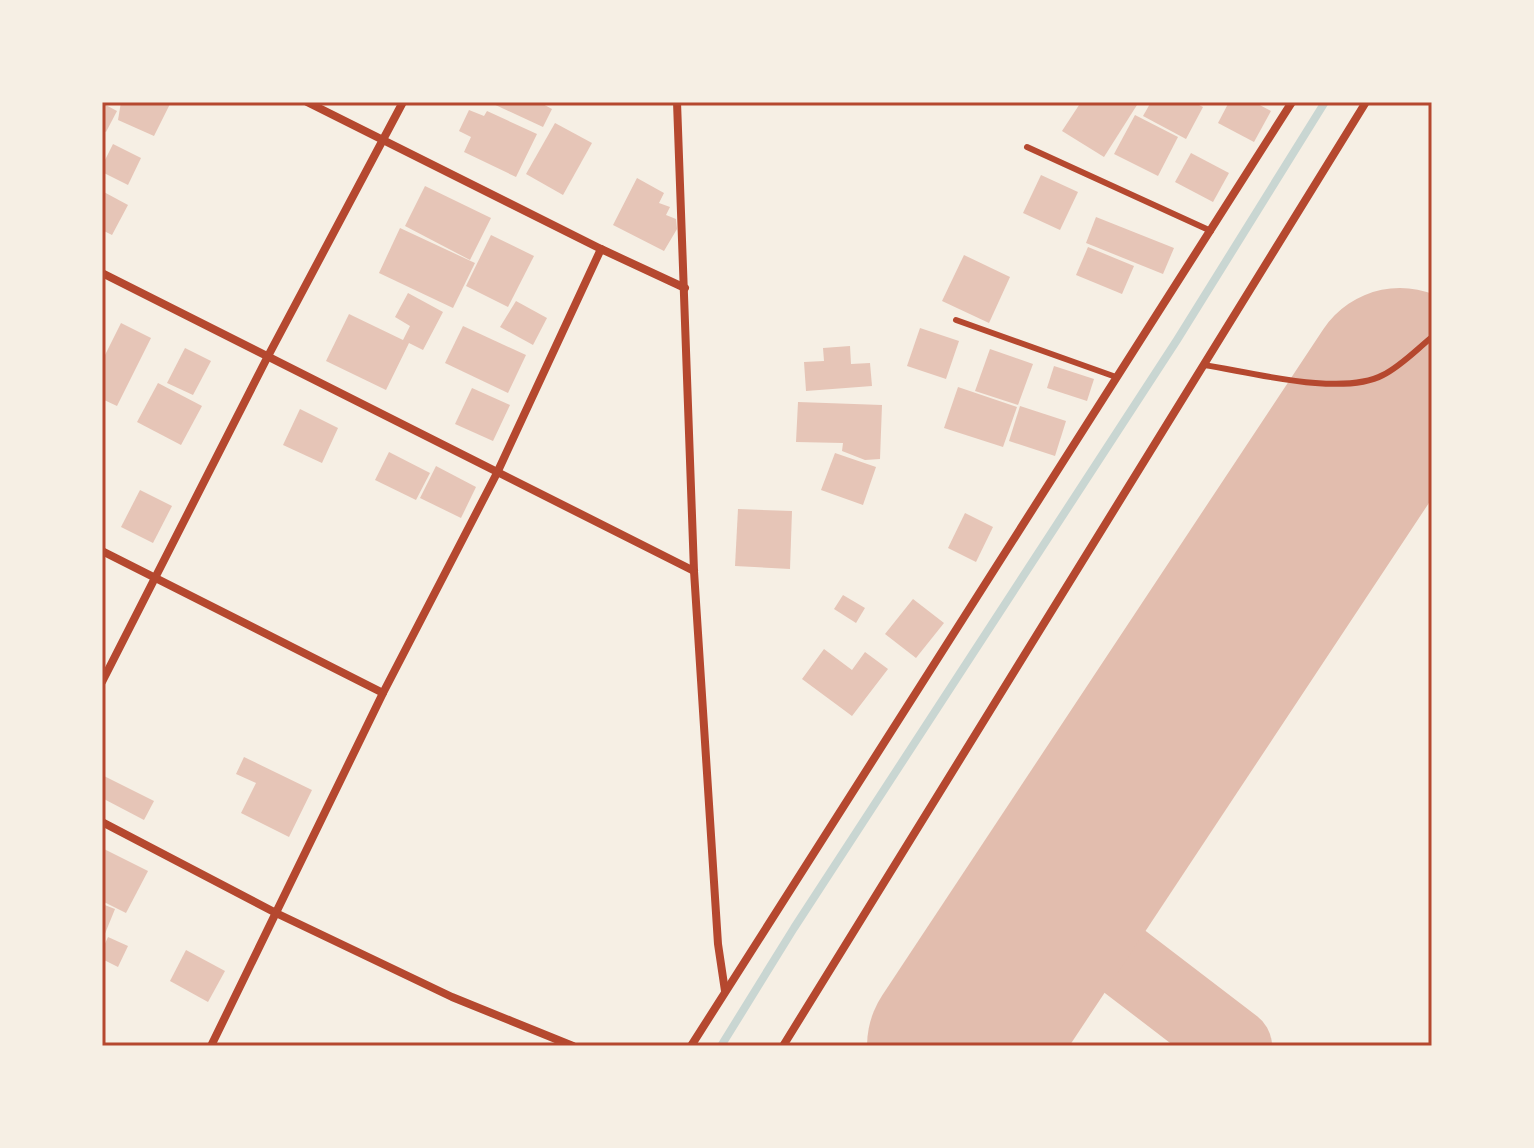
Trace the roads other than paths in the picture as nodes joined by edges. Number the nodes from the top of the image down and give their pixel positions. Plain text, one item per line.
1 (307, 102) edge
2 (403, 102) edge
3 (677, 102) edge
4 (1292, 102) edge
5 (1366, 102) edge
6 (384, 141) junction
7 (1027, 147) dead end
8 (1211, 231) junction
9 (601, 249) junction
10 (102, 273) edge
11 (685, 288) junction
12 (956, 320) dead end
13 (1432, 337) edge
14 (267, 358) junction
15 (1204, 365) junction
16 (1116, 377) junction
17 (497, 473) junction
18 (102, 551) edge
19 (694, 571) junction
20 (155, 578) junction
21 (102, 682) edge
22 (383, 693) junction
23 (102, 822) edge
24 (276, 913) junction
25 (725, 991) junction
26 (211, 1046) edge
27 (573, 1046) edge
28 (691, 1046) edge
29 (783, 1046) edge

1 - 6 street
2 - 6 street
3 - 11 street
4 - 8 street
5 - 15 street
6 - 9 street
6 - 14 street
7 - 8 lane
8 - 16 street
9 - 11 street
9 - 17 street
10 - 14 street
11 - 19 street
12 - 16 lane
13 - 15 lane
14 - 17 street
14 - 20 street
15 - 29 street
16 - 25 street
17 - 19 street
17 - 22 street
18 - 20 street
19 - 25 street
20 - 21 street
20 - 22 street
22 - 24 street
23 - 24 street
24 - 26 street
24 - 27 street
25 - 28 street

